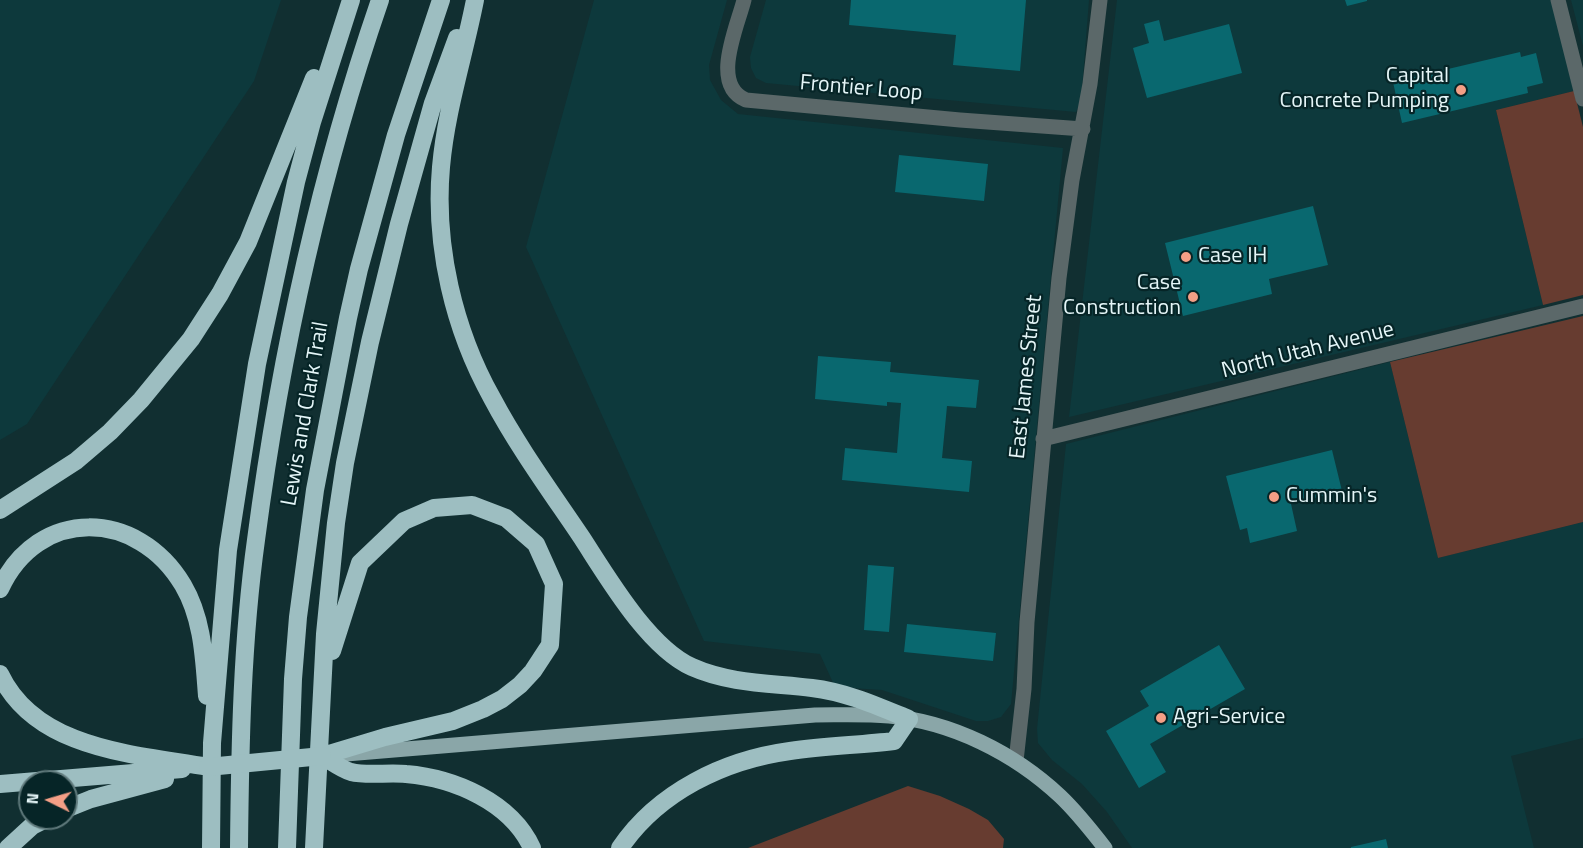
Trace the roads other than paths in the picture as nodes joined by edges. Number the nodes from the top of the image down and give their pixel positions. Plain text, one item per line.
1 (350, 0) edge
2 (380, 0) edge
3 (441, 0) edge
4 (473, 0) edge
5 (744, 0) edge
6 (1100, 0) edge
7 (1558, 0) edge
8 (1583, 99) edge
9 (1083, 129) junction
10 (1583, 306) edge
11 (1043, 439) junction
12 (0, 510) edge
13 (0, 589) edge
14 (0, 674) edge
15 (323, 691) junction
16 (909, 719) junction
17 (212, 743) junction
18 (385, 744) junction
19 (322, 756) junction
20 (1016, 761) junction
21 (156, 770) junction
22 (0, 784) edge
23 (78, 804) edge
24 (211, 818) junction
25 (314, 828) junction
26 (28, 830) edge
27 (8, 848) edge
28 (206, 848) edge
29 (211, 848) edge
30 (239, 848) edge
31 (287, 848) edge
32 (314, 848) edge
33 (321, 848) edge
34 (532, 848) edge
35 (620, 848) edge
36 (1105, 848) edge

1 - 12 highway
1 - 17 highway
2 - 30 highway, Lewis and Clark Trail
3 - 31 highway, Lewis and Clark Trail
4 - 15 highway
4 - 16 highway
5 - 9 street, Frontier Loop
6 - 9 street, East James Street
7 - 8 street
9 - 11 street, East James Street
10 - 11 street, North Utah Avenue
11 - 20 street, East James Street
13 - 17 highway
14 - 21 highway
15 - 18 highway
15 - 25 highway
16 - 18 main road
16 - 20 main road
16 - 35 highway
17 - 24 highway
18 - 19 highway
19 - 21 highway, bridge
19 - 34 highway
20 - 36 main road
21 - 22 highway
21 - 23 highway
24 - 28 highway
24 - 29 highway
25 - 32 highway
25 - 33 highway
26 - 27 highway

